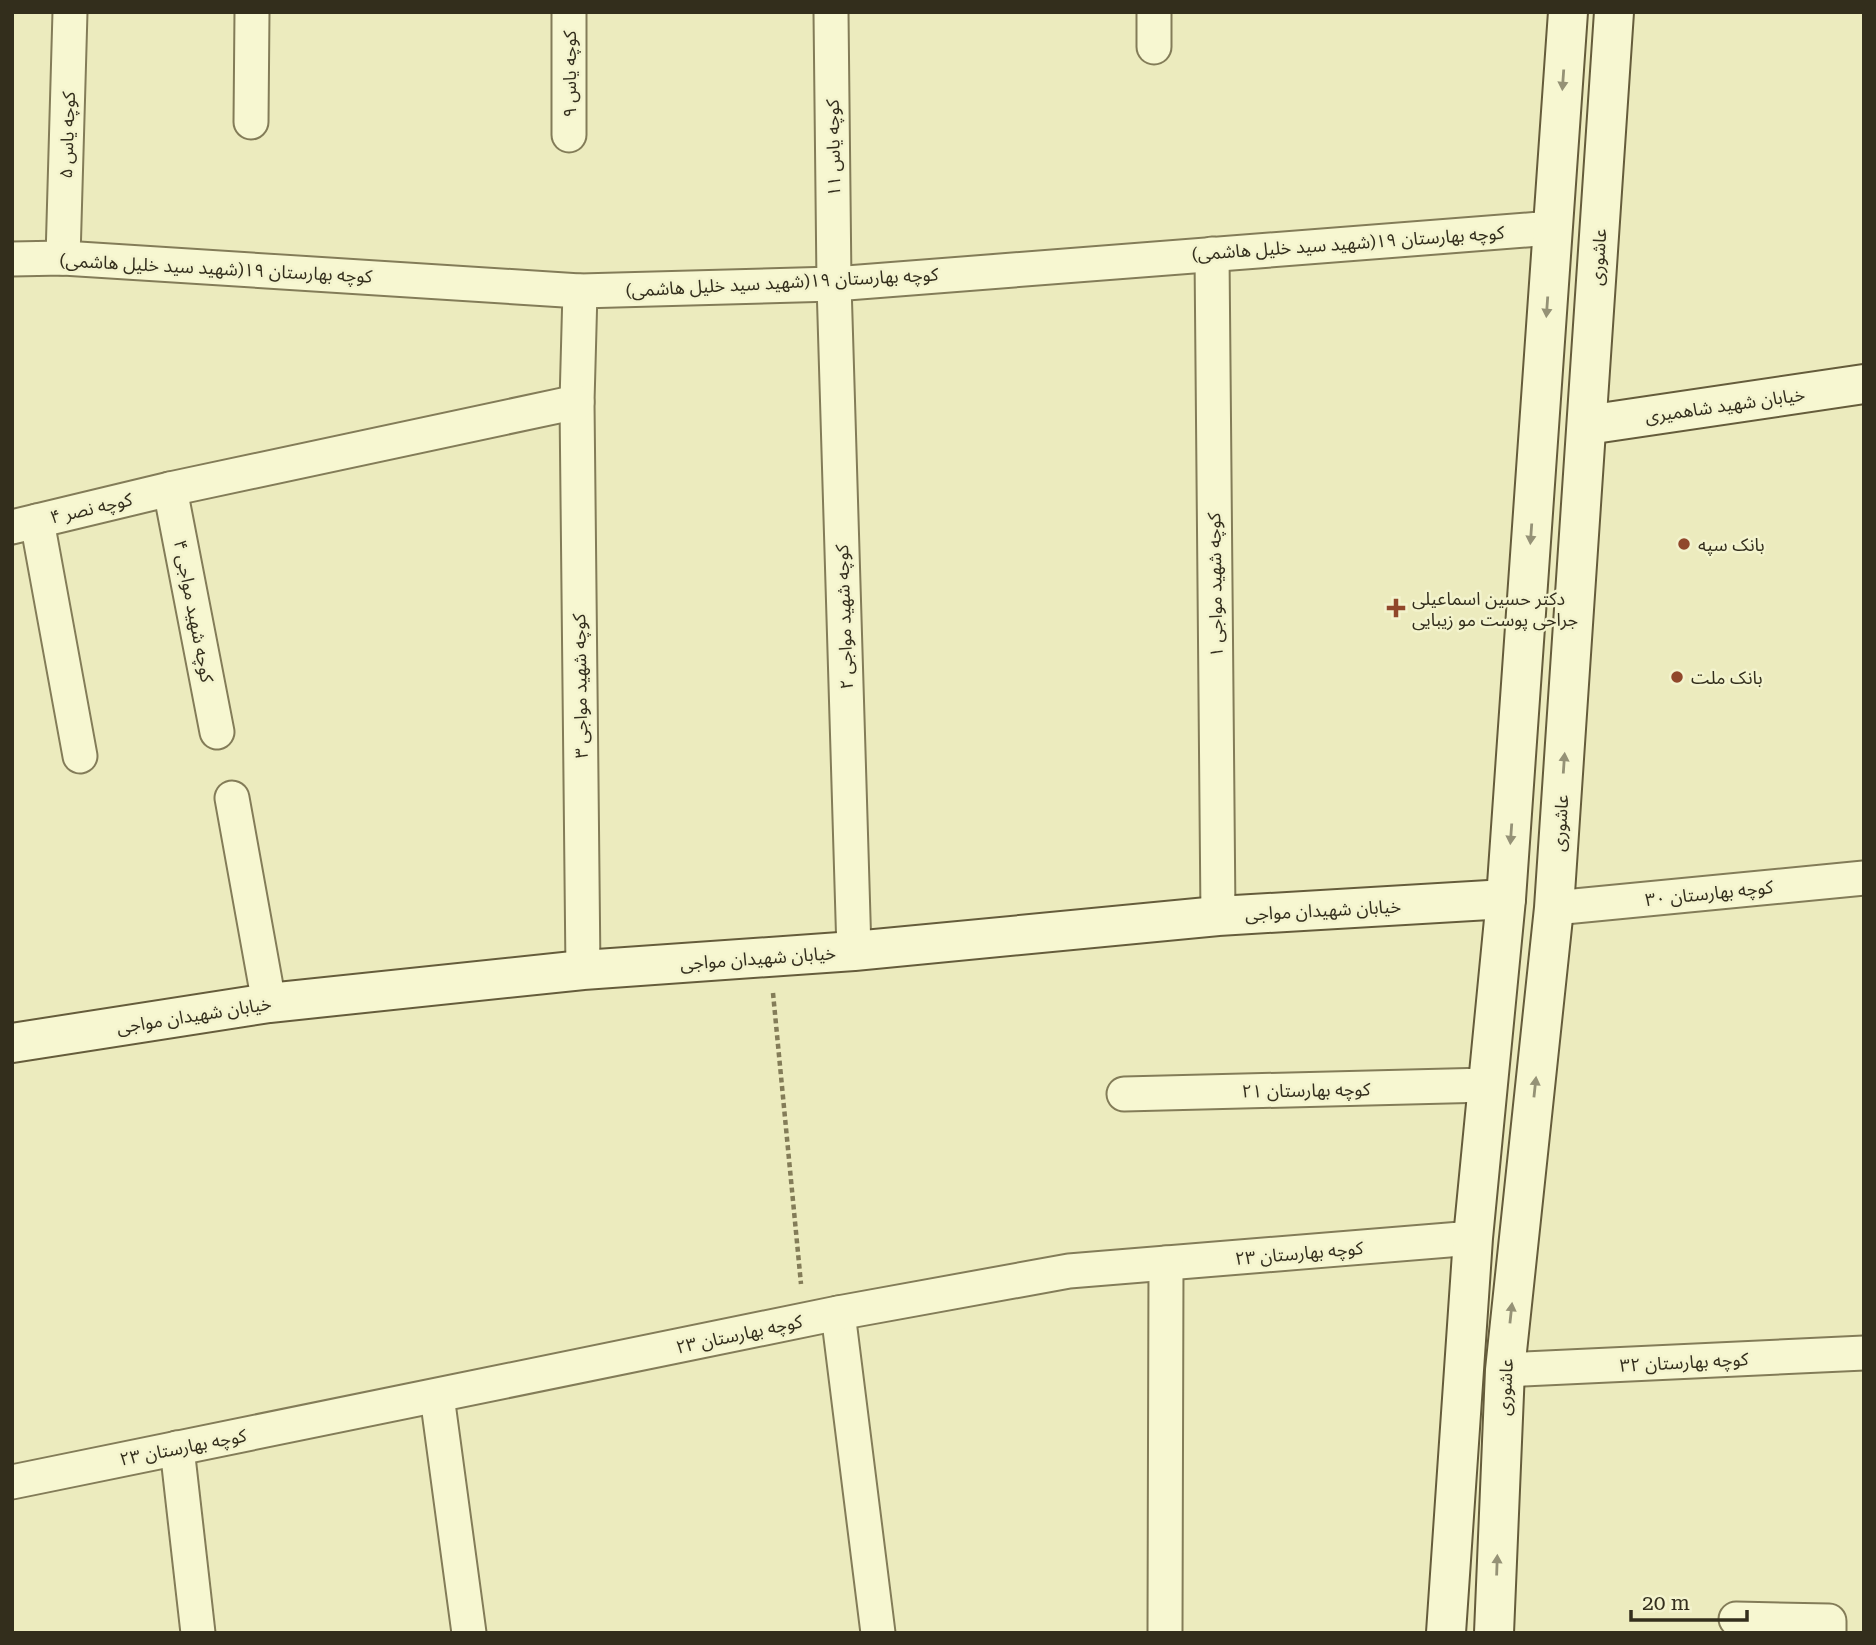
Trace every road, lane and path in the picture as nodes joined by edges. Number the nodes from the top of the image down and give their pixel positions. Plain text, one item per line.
1 (71, 12) edge
2 (252, 12) edge
3 (569, 12) edge
4 (831, 12) edge
5 (1154, 12) edge
6 (1568, 12) edge
7 (1614, 12) edge
8 (1154, 47) dead end
9 (251, 122) dead end
10 (569, 135) dead end
11 (1552, 228) junction
12 (1212, 254) junction
13 (63, 258) junction
14 (12, 259) edge
15 (834, 284) junction
16 (580, 291) junction
17 (1864, 384) edge
18 (577, 402) junction
19 (1587, 425) junction
20 (170, 489) junction
21 (25, 524) edge
22 (217, 732) dead end
23 (80, 756) dead end
24 (232, 798) dead end
25 (1864, 878) edge
26 (1506, 899) junction
27 (1554, 908) junction
28 (1218, 916) junction
29 (854, 951) junction
30 (769, 957) junction
31 (583, 970) junction
32 (269, 1003) junction
33 (12, 1043) edge
34 (1488, 1085) junction
35 (1124, 1094) dead end
36 (1473, 1238) junction
37 (1166, 1263) junction
38 (838, 1313) junction
39 (804, 1320) junction
40 (1864, 1353) edge
41 (1505, 1370) junction
42 (437, 1396) junction
43 (177, 1448) junction
44 (12, 1482) edge
45 (1736, 1619) dead end
46 (198, 1633) edge
47 (469, 1633) edge
48 (878, 1633) edge
49 (1165, 1633) edge
50 (1446, 1633) edge
51 (1494, 1633) edge
52 (1829, 1633) edge

1 - 13 street, کوچه یاس ۵
2 - 9 street
3 - 10 street, کوچه یاس ۹
4 - 15 street, کوچه یاس ۱۱
5 - 8 street
6 -> 11 street
7 - 19 street, عاشوری
11 - 12 street, کوچه بهارستان ۱۹(شهید سید خلیل هاشمی)
11 -> 26 street
12 - 15 street, کوچه بهارستان ۱۹(شهید سید خلیل هاشمی)
12 - 28 street, کوچه شهید مواجی ۱
13 - 14 street, کوچه بهارستان ۱۹(شهید سید خلیل هاشمی)
13 - 16 street, کوچه بهارستان ۱۹(شهید سید خلیل هاشمی)
15 - 16 street, کوچه بهارستان ۱۹(شهید سید خلیل هاشمی)
15 - 29 street, کوچه شهید مواجی ۲
16 - 18 street, کوچه شهید مواجی ۳
17 - 19 street, خیابان شهید شاهمیری
18 - 20 street, کوچه نصر ۴
18 - 31 street, کوچه شهید مواجی ۳
27 -> 19 street, عاشوری
20 - 21 street, کوچه نصر ۴
20 - 22 street, کوچه شهید مواجی ۴
21 - 23 street
24 - 32 street
25 - 27 street, کوچه بهارستان ۳۰
26 - 28 street, خیابان شهیدان مواجی
26 - 34 street
41 -> 27 street, عاشوری
28 - 29 street, خیابان شهیدان مواجی
29 - 30 street, خیابان شهیدان مواجی
30 - 31 street, خیابان شهیدان مواجی
30 - 39 path
31 - 32 street, خیابان شهیدان مواجی
32 - 33 street, خیابان شهیدان مواجی
34 - 35 street, کوچه بهارستان ۲۱
34 - 36 street
36 - 37 street, کوچه بهارستان ۲۳
36 - 50 street
37 - 38 street, کوچه بهارستان ۲۳
37 - 49 street
38 - 39 street, کوچه بهارستان ۲۳
38 - 48 street
39 - 42 street, کوچه بهارستان ۲۳
40 - 41 street, کوچه بهارستان ۳۲
51 -> 41 street, عاشوری
42 - 43 street, کوچه بهارستان ۲۳
42 - 47 street
43 - 44 street, کوچه بهارستان ۲۳
43 - 46 street
45 - 52 street

